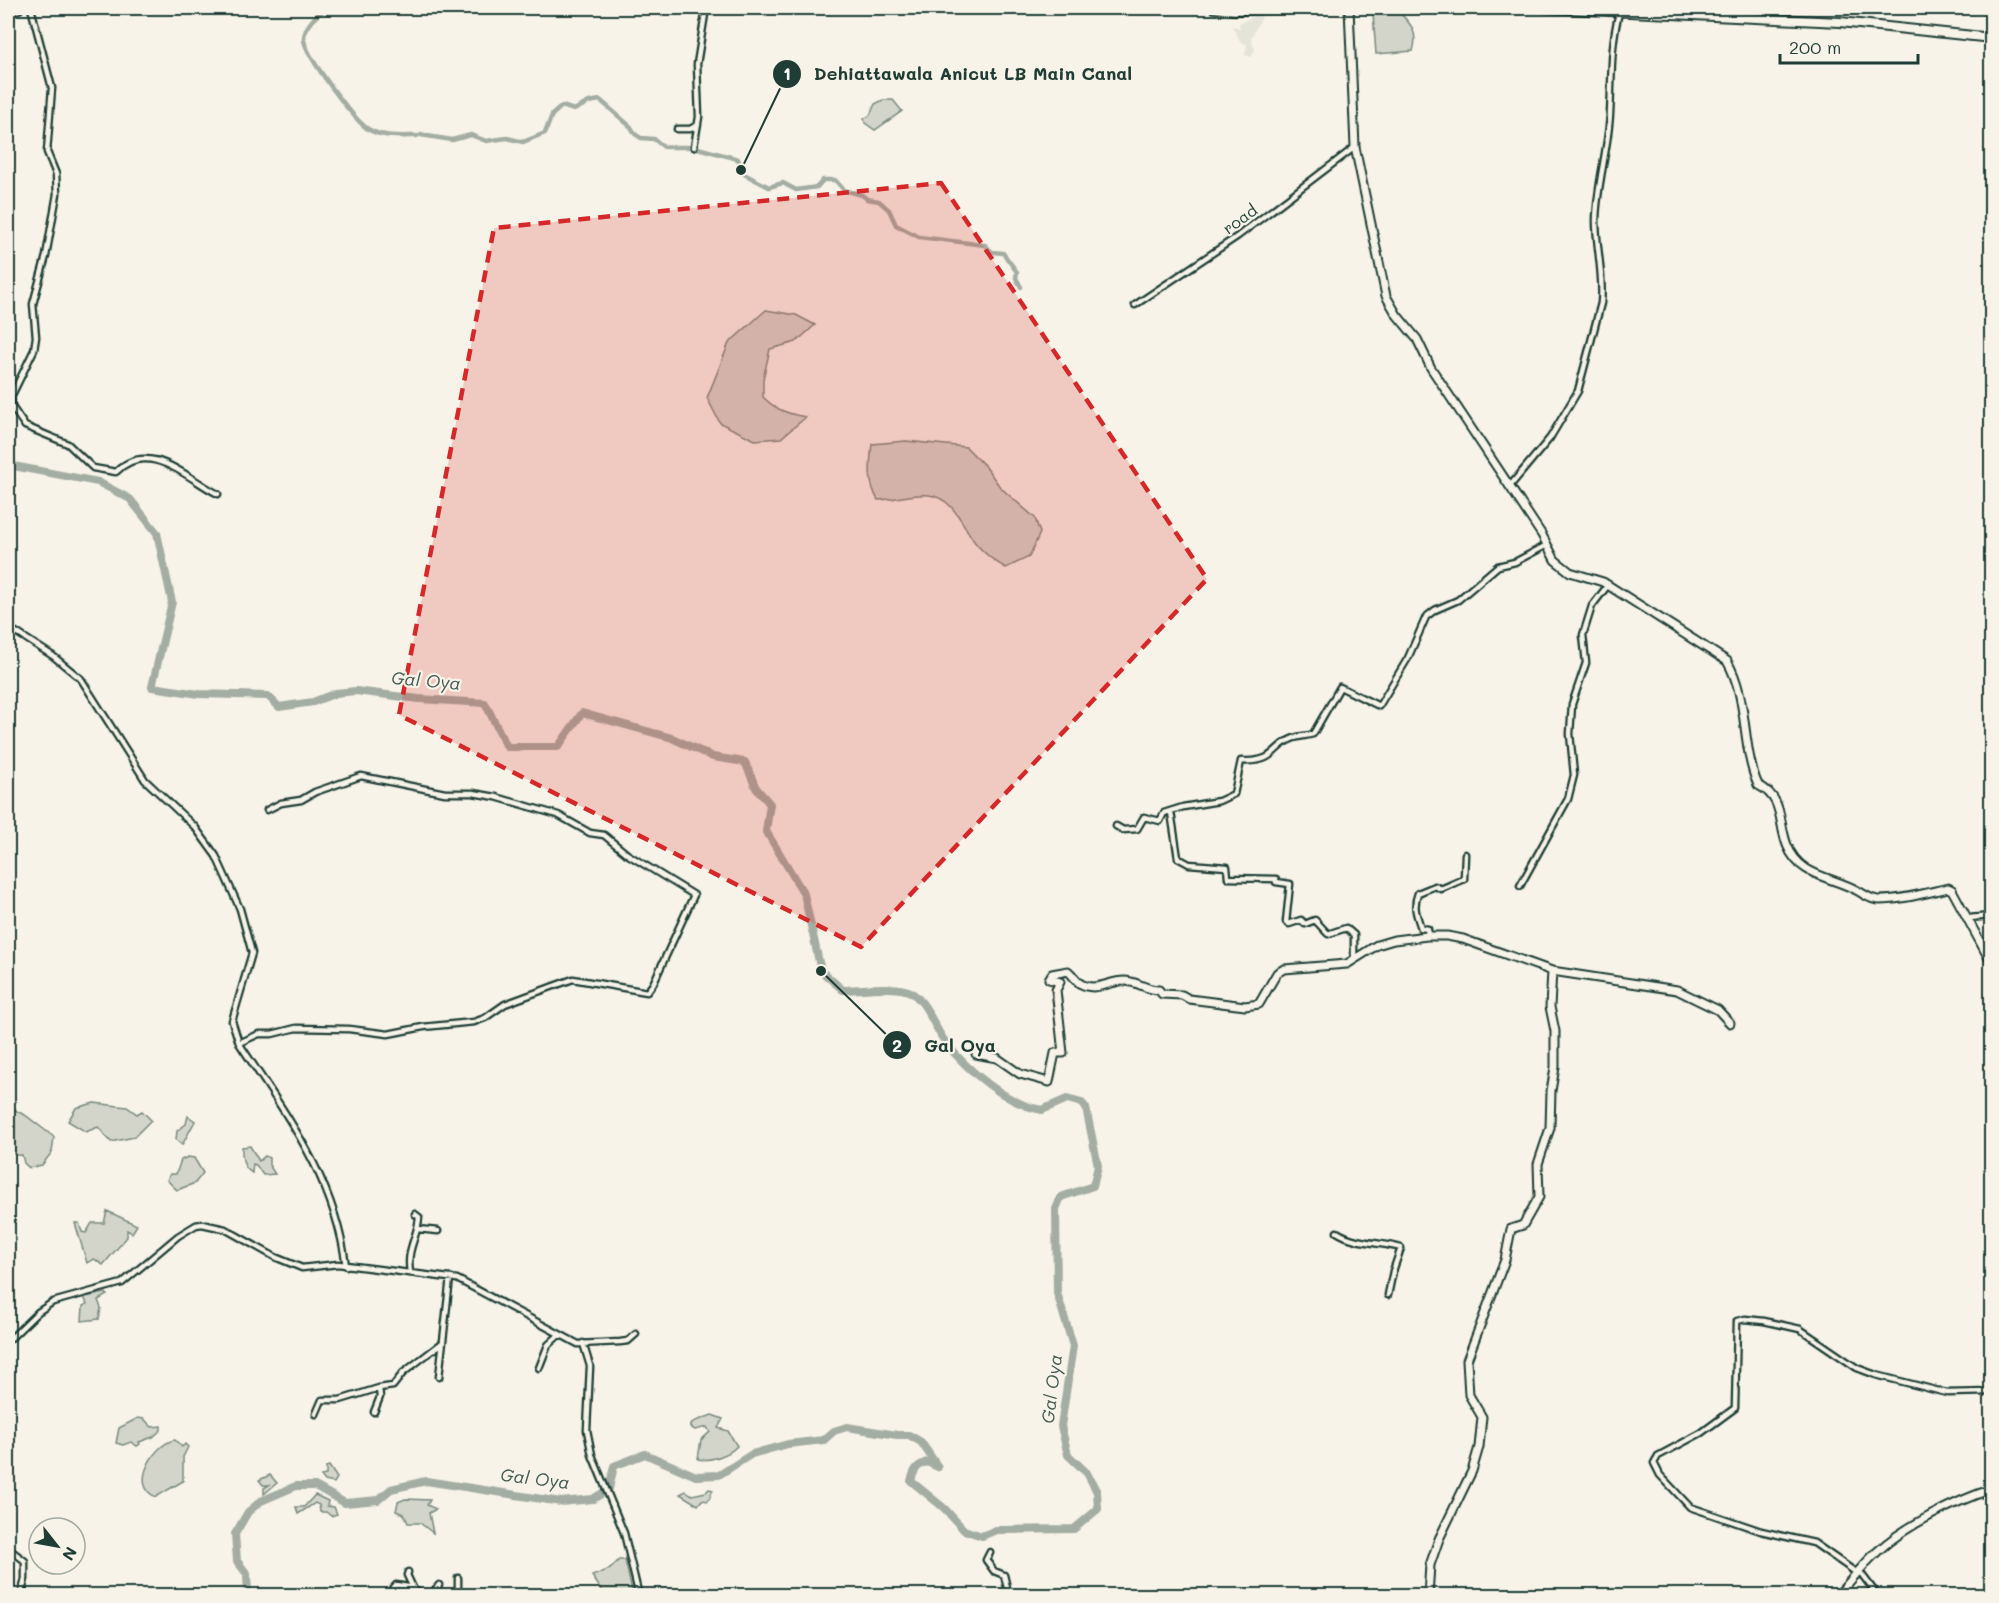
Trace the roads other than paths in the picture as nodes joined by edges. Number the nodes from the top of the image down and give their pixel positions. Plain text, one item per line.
1 (19, 8) edge
2 (31, 8) edge
3 (706, 8) edge
4 (1214, 8) edge
5 (1308, 8) edge
6 (1349, 8) edge
7 (1546, 8) edge
8 (8, 12) edge
9 (1619, 13) junction
10 (1992, 38) edge
11 (698, 125) junction
12 (677, 129) dead end
13 (694, 147) dead end
14 (1356, 147) junction
15 (1135, 305) dead end
16 (1510, 486) junction
17 (219, 494) dead end
18 (1547, 545) junction
19 (1608, 585) junction
20 (8, 627) edge
21 (267, 810) dead end
22 (1171, 812) junction
23 (1116, 826) dead end
24 (1465, 854) dead end
25 (1520, 886) dead end
26 (1992, 916) edge
27 (1969, 918) junction
28 (1427, 936) junction
29 (1354, 960) junction
30 (1992, 964) edge
31 (1552, 971) junction
32 (1730, 1023) dead end
33 (239, 1043) junction
34 (976, 1054) dead end
35 (415, 1214) dead end
36 (418, 1229) junction
37 (438, 1230) dead end
38 (1337, 1232) dead end
39 (346, 1266) junction
40 (410, 1272) junction
41 (450, 1278) junction
42 (1388, 1295) dead end
43 (636, 1334) dead end
44 (559, 1335) junction
45 (8, 1341) edge
46 (442, 1343) junction
47 (583, 1343) junction
48 (539, 1368) dead end
49 (439, 1377) dead end
50 (379, 1388) junction
51 (1992, 1392) edge
52 (374, 1412) dead end
53 (316, 1414) dead end
54 (1992, 1489) edge
55 (8, 1548) edge
56 (990, 1552) dead end
57 (408, 1572) dead end
58 (1858, 1574) junction
59 (458, 1578) dead end
60 (440, 1585) dead end
61 (414, 1590) junction
62 (21, 1596) edge
63 (387, 1596) edge
64 (425, 1596) edge
65 (436, 1596) edge
66 (458, 1596) edge
67 (639, 1596) edge
68 (1008, 1596) edge
69 (1428, 1596) edge
70 (1837, 1596) edge
71 (1878, 1596) edge

1 - 8 main road
2 - 17 street
3 - 11 street
4 - 5 main road
6 - 14 main road
7 - 9 main road
9 - 10 main road
9 - 16 street
11 - 12 street
11 - 13 street
14 - 15 street, road
14 - 16 main road
16 - 18 main road
18 - 19 main road
18 - 22 street
19 - 25 street
19 - 27 main road
20 - 33 street
21 - 33 street
22 - 23 street
22 - 29 street
24 - 28 street
26 - 27 street
27 - 30 main road
28 - 29 main road
28 - 31 main road
29 - 34 main road
31 - 32 main road
31 - 69 main road
33 - 39 street
35 - 36 street
36 - 37 street
36 - 40 street
38 - 42 street
39 - 40 street
39 - 45 street
40 - 41 street
41 - 44 street
41 - 46 street
43 - 47 street
44 - 47 street
44 - 48 street
46 - 49 street
46 - 50 street
47 - 67 street
50 - 52 street
50 - 53 street
51 - 58 street
54 - 58 main road
55 - 62 street
56 - 68 street
57 - 61 street
58 - 70 main road
58 - 71 street
59 - 66 street
60 - 65 street
61 - 63 street
61 - 64 street

